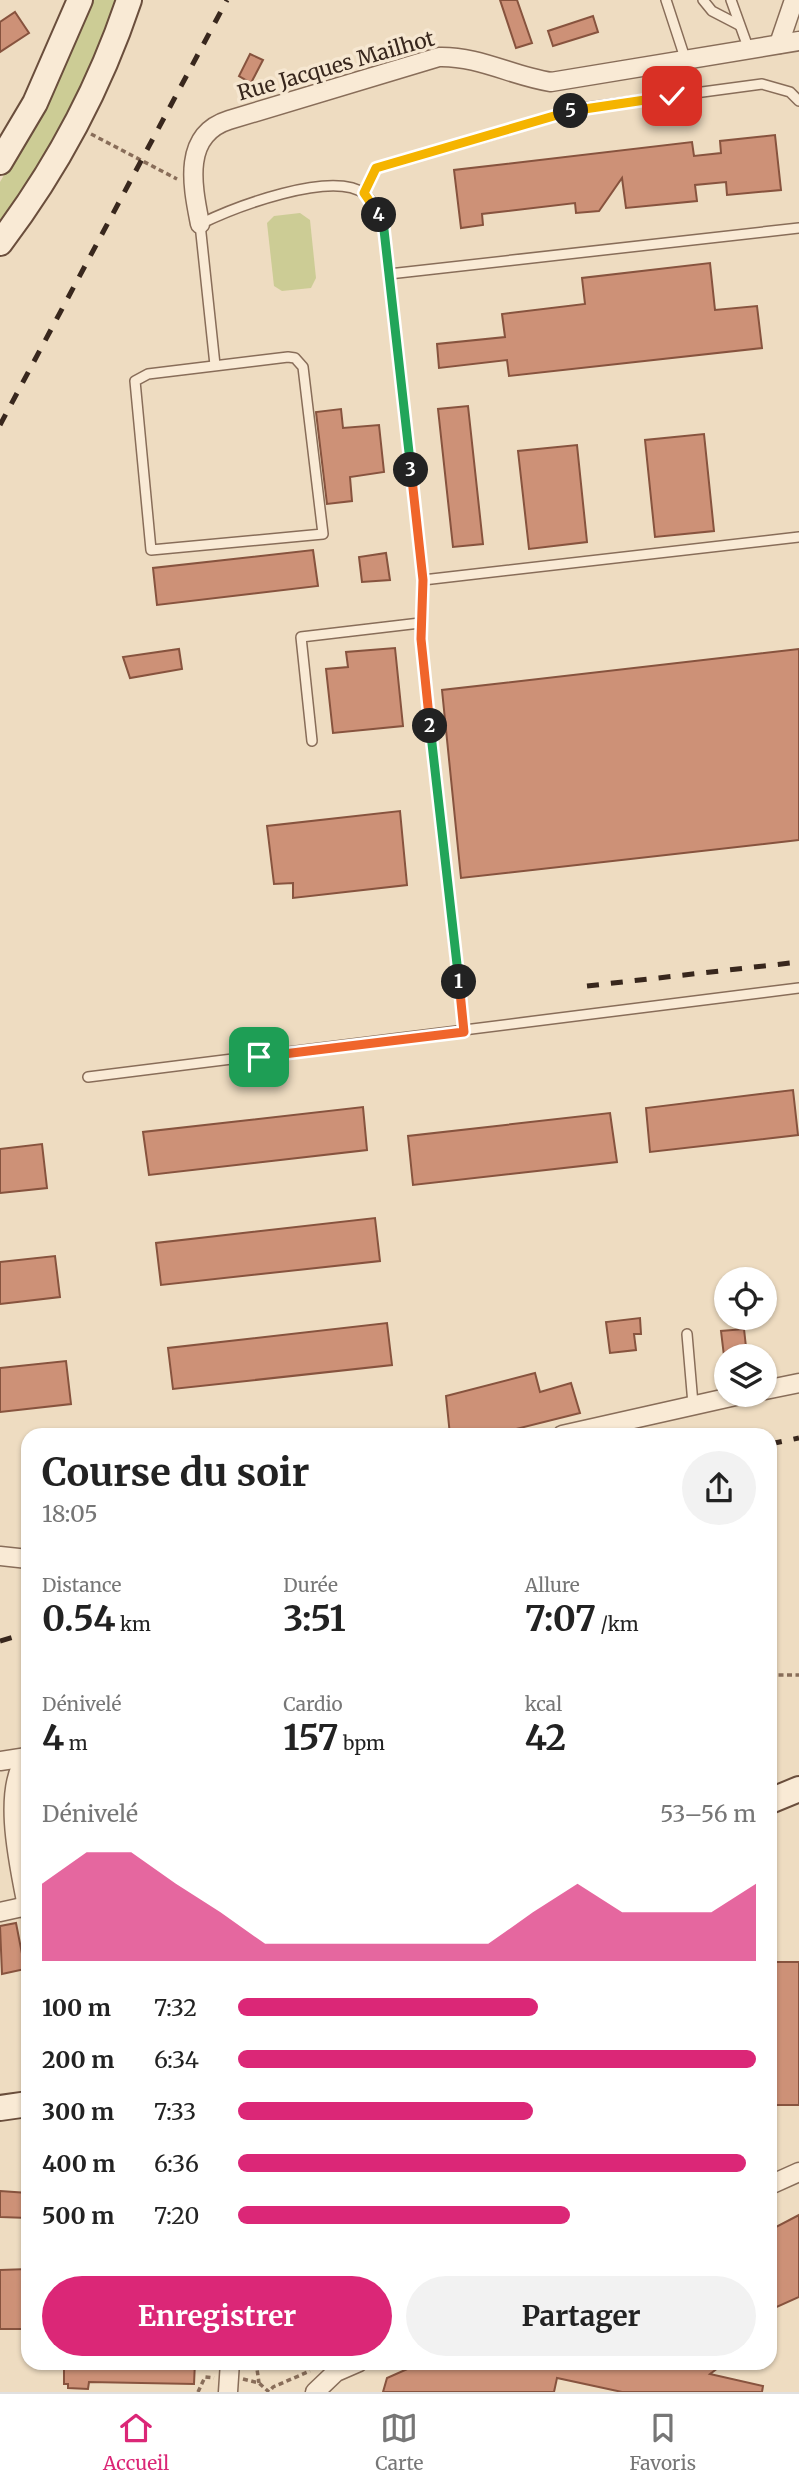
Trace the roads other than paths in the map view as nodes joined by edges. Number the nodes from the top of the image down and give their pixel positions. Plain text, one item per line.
1 (80, 0) edge
2 (129, 0) edge
3 (666, 0) edge
4 (704, 0) edge
5 (731, 0) edge
6 (794, 0) edge
7 (739, 25) junction
8 (799, 41) edge
9 (779, 44) junction
10 (749, 50) junction
11 (686, 61) junction
12 (799, 101) edge
13 (0, 162) edge
14 (364, 193) junction
15 (200, 224) junction
16 (799, 228) edge
17 (0, 243) edge
18 (389, 274) junction
19 (215, 365) junction
20 (799, 537) edge
21 (423, 580) junction
22 (420, 623) junction
23 (313, 741) dead end
24 (799, 988) edge
25 (464, 1032) junction
26 (88, 1077) dead end
27 (687, 1334) dead end
28 (799, 1383) edge
29 (777, 1388) edge
30 (714, 1400) edge
31 (693, 1404) junction
32 (592, 1428) edge
33 (0, 1556) edge
34 (21, 1558) edge
35 (21, 1757) edge
36 (0, 1761) edge
37 (21, 1763) edge
38 (799, 1789) edge
39 (777, 1798) edge
40 (21, 1869) edge
41 (21, 1909) edge
42 (0, 1912) edge
43 (799, 2172) edge
44 (777, 2182) edge
45 (229, 2370) edge
46 (341, 2370) edge
47 (228, 2392) edge
48 (315, 2392) edge

1 - 13 main road
2 - 17 main road
3 - 11 lane
4 - 7 lane
5 - 7 lane
6 - 9 street
7 - 10 lane
8 - 9 street, Rue Jacques Mailhot
9 - 10 street, Rue Jacques Mailhot
10 - 11 street, Rue Jacques Mailhot
11 - 15 street, Rue Jacques Mailhot
12 - 14 lane
14 - 15 lane
14 - 18 lane
15 - 19 lane
16 - 18 lane
18 - 21 lane
19 - 19 lane
20 - 21 lane
21 - 22 lane
22 - 23 lane
22 - 25 lane
24 - 25 lane
25 - 26 lane
27 - 31 lane
28 - 29 street
30 - 31 street
31 - 32 street
33 - 34 street
35 - 36 street
37 - 40 street
38 - 39 main road
41 - 42 street
43 - 44 street
45 - 47 street
46 - 48 street

